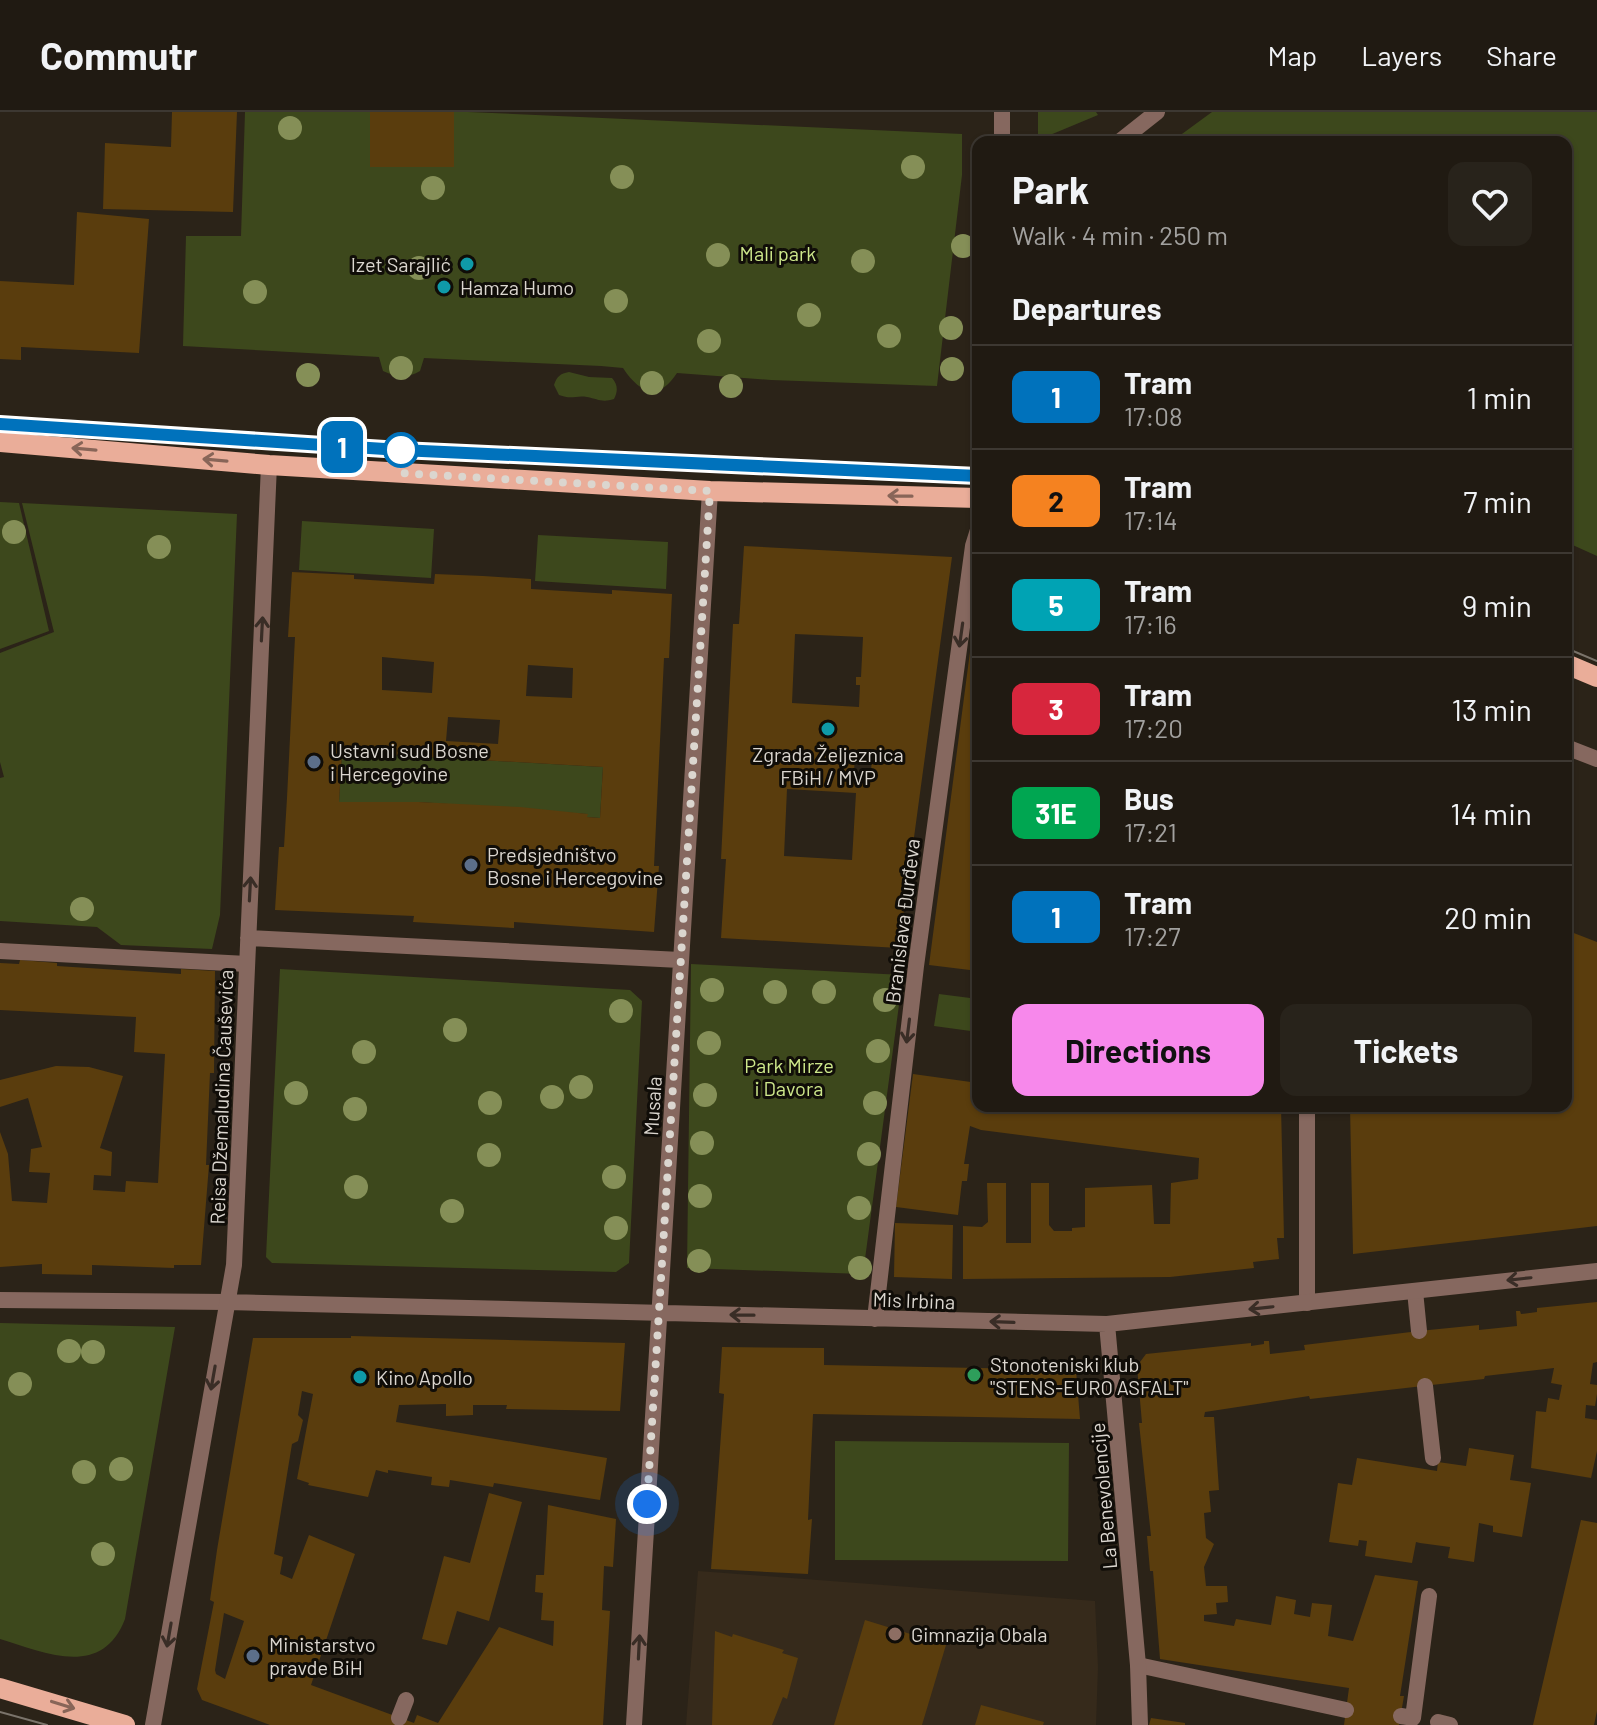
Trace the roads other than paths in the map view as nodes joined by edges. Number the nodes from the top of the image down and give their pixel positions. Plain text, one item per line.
1 (1002, 112) edge
2 (1157, 112) edge
3 (1002, 136) edge
4 (1127, 136) edge
5 (0, 442) edge
6 (269, 465) junction
7 (710, 491) junction
8 (972, 498) edge
9 (972, 553) edge
10 (1572, 667) edge
11 (1597, 677) edge
12 (1572, 749) edge
13 (1597, 759) edge
14 (248, 938) junction
15 (0, 951) edge
16 (680, 960) junction
17 (247, 964) junction
18 (1307, 1112) edge
19 (1597, 1271) edge
20 (1415, 1291) junction
21 (0, 1300) edge
22 (227, 1302) junction
23 (1307, 1303) junction
24 (658, 1314) junction
25 (875, 1319) junction
26 (1107, 1324) junction
27 (1419, 1331) dead end
28 (1425, 1386) dead end
29 (1433, 1458) dead end
30 (1429, 1596) dead end
31 (1138, 1665) junction
32 (0, 1688) edge
33 (406, 1700) dead end
34 (1346, 1710) dead end
35 (1401, 1716) dead end
36 (399, 1718) dead end
37 (125, 1725) edge
38 (153, 1725) edge
39 (634, 1725) edge
40 (1140, 1725) edge

1 - 3 street
2 - 4 street
6 -> 5 main road
6 - 7 main road
14 -> 6 street, Reisa Džemaludina Čauševića
8 -> 7 main road
7 - 16 street, Musala
9 -> 25 street, Branislava Đurđeva
10 - 11 main road
12 - 13 street
14 - 16 street
14 - 17 street, Reisa Džemaludina Čauševića
15 - 17 street
16 - 24 street, Musala
17 - 22 street, Reisa Džemaludina Čauševića
18 - 23 street
19 -> 20 street, Mis Irbina
20 - 23 street, Mis Irbina
20 - 27 street
21 - 22 street, Mis Irbina
22 - 24 street, Mis Irbina
22 -> 38 street, Reisa Džemaludina Čauševića
23 -> 26 street, Mis Irbina
25 -> 24 street, Mis Irbina
39 -> 24 street, Musala
26 -> 25 street, Mis Irbina
26 - 31 street, La Benevolencije
28 - 29 street
30 - 35 street
31 - 34 street
31 - 40 street, La Benevolencije
32 -> 37 main road
33 - 36 street

